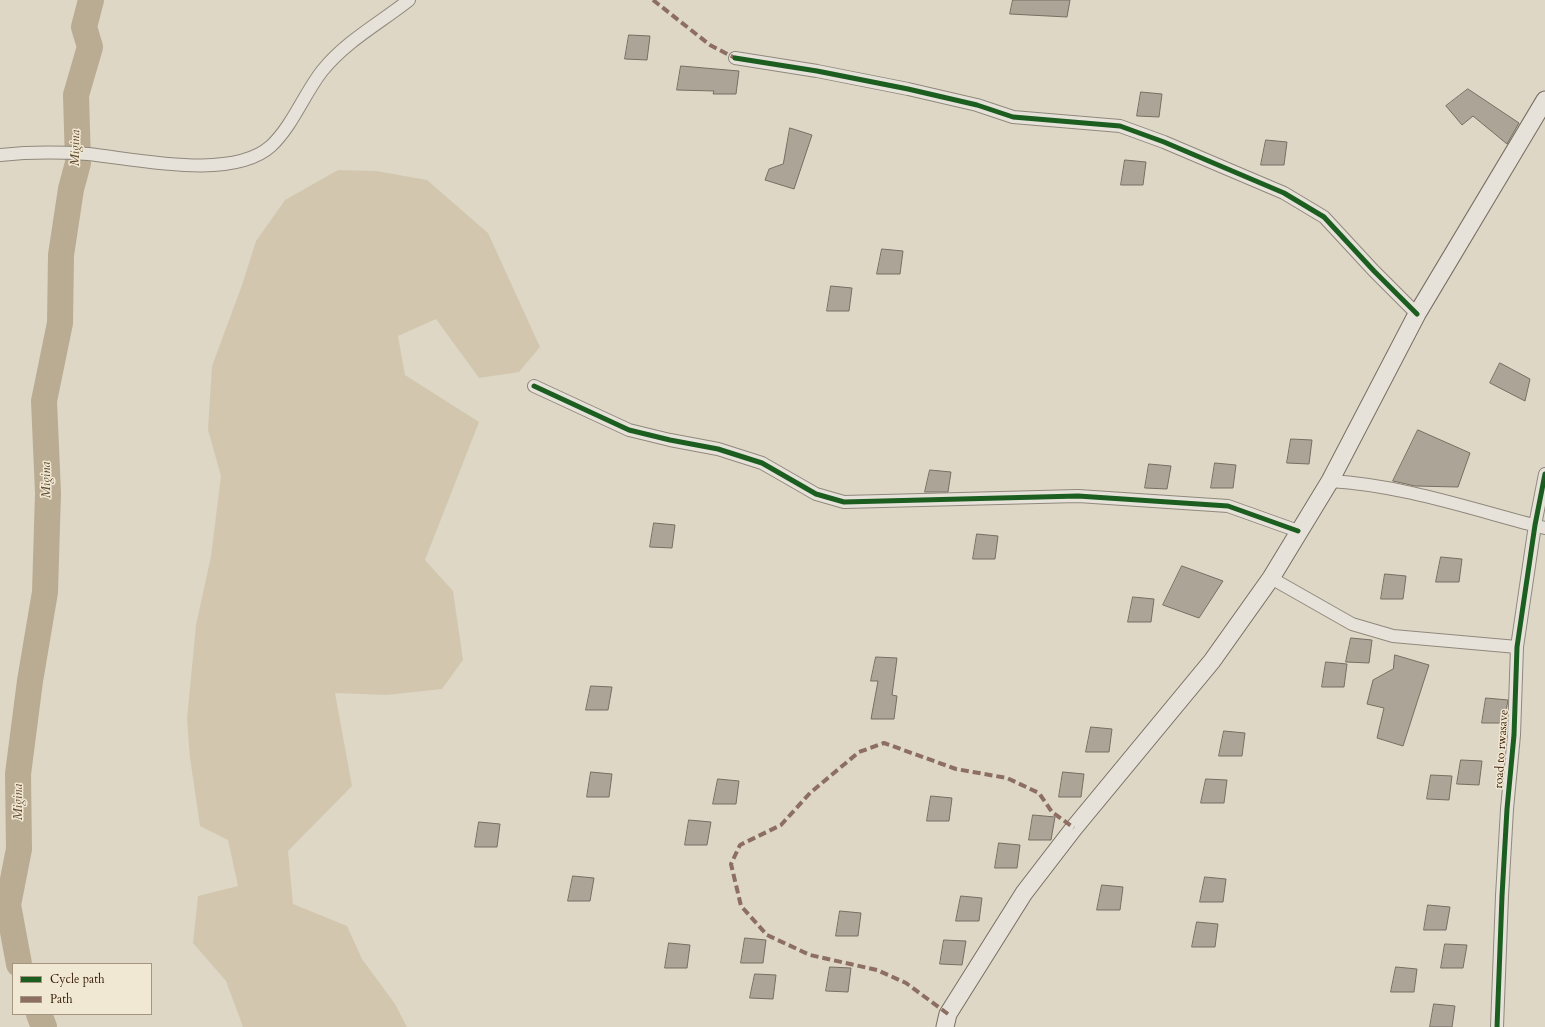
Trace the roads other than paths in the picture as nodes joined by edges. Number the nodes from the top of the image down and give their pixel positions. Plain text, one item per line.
1 (409, 0) edge
2 (735, 58) dead end
3 (1545, 100) edge
4 (0, 155) edge
5 (1417, 314) junction
6 (534, 386) dead end
7 (1545, 474) edge
8 (1330, 481) junction
9 (1540, 526) edge
10 (1298, 531) junction
11 (1271, 578) junction
12 (1517, 647) junction
13 (945, 1027) edge
14 (1498, 1027) edge

1 - 4 street
2 - 5 street
3 - 5 main road
5 - 8 main road
6 - 10 street
7 - 9 street, road to rwasave
8 - 9 street
8 - 10 main road
9 - 12 street, road to rwasave
10 - 11 main road
11 - 12 street
11 - 13 main road
12 - 14 street, road to rwasave

